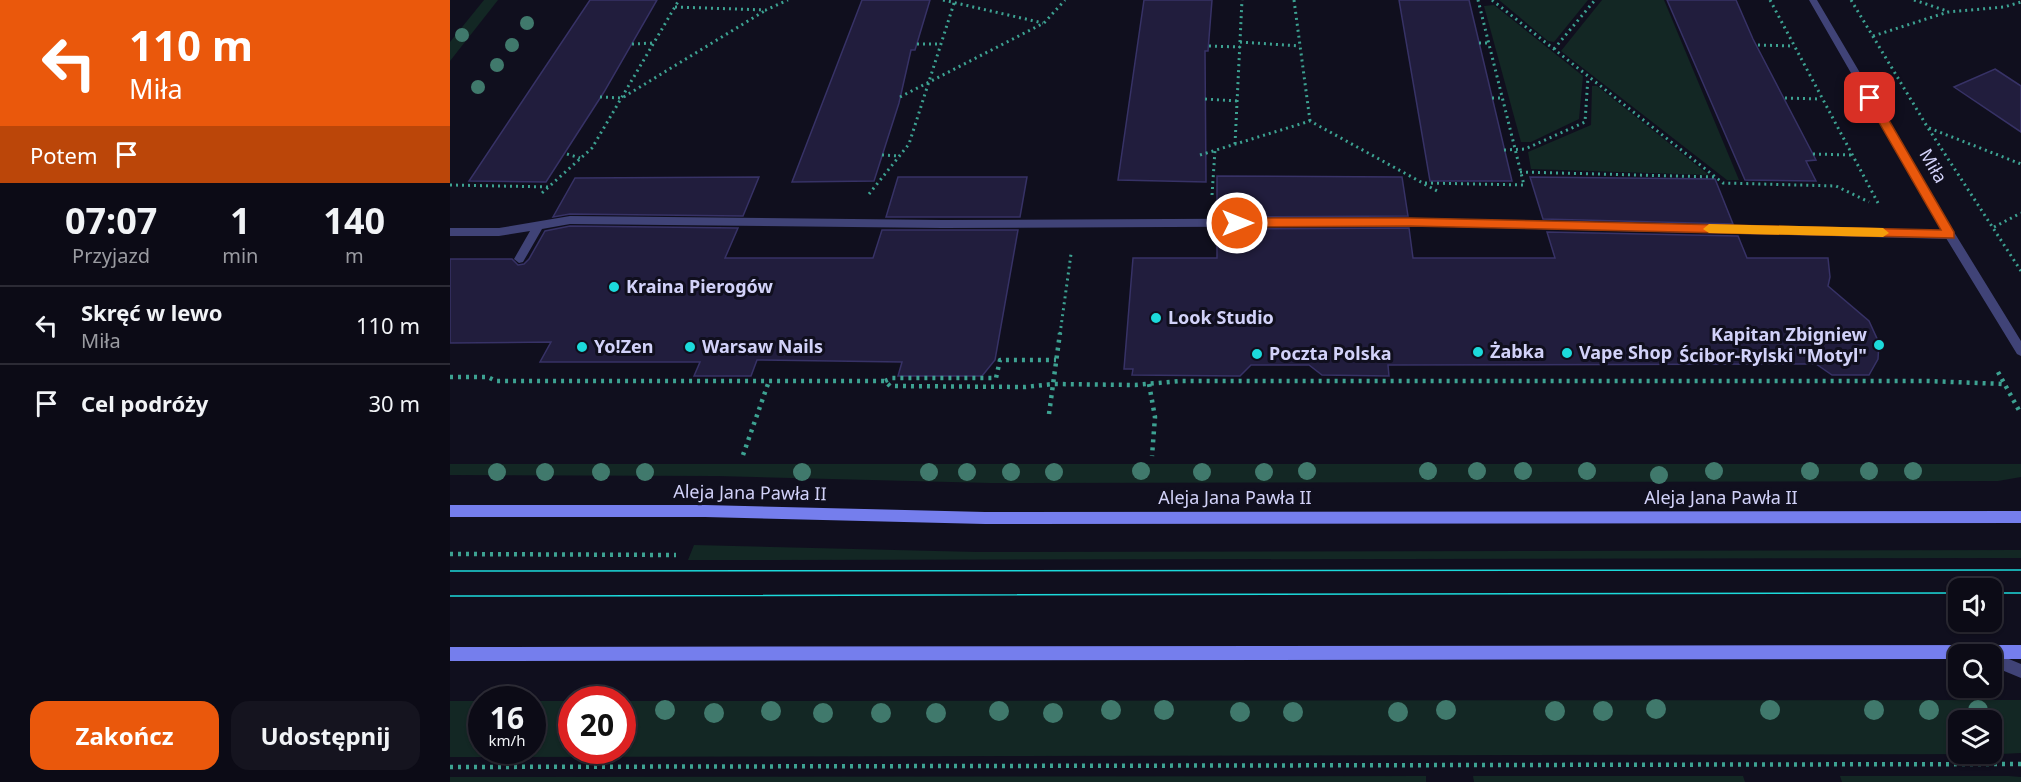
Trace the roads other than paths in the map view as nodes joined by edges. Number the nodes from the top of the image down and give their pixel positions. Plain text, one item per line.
1 (1813, 0) edge
2 (539, 225) junction
3 (450, 232) edge
4 (1950, 235) junction
5 (519, 259) dead end
6 (2021, 351) edge
7 (450, 512) edge
8 (2021, 517) edge
9 (2002, 652) edge
10 (2021, 652) edge
11 (1948, 653) edge
12 (450, 654) edge
13 (2002, 663) edge
14 (2021, 671) edge

1 - 4 street, Miła
2 - 3 street
2 - 4 street
2 - 5 street
4 - 6 street, Miła
7 - 8 main road, Aleja Jana Pawła II
9 - 10 main road
11 - 12 main road
13 - 14 street

